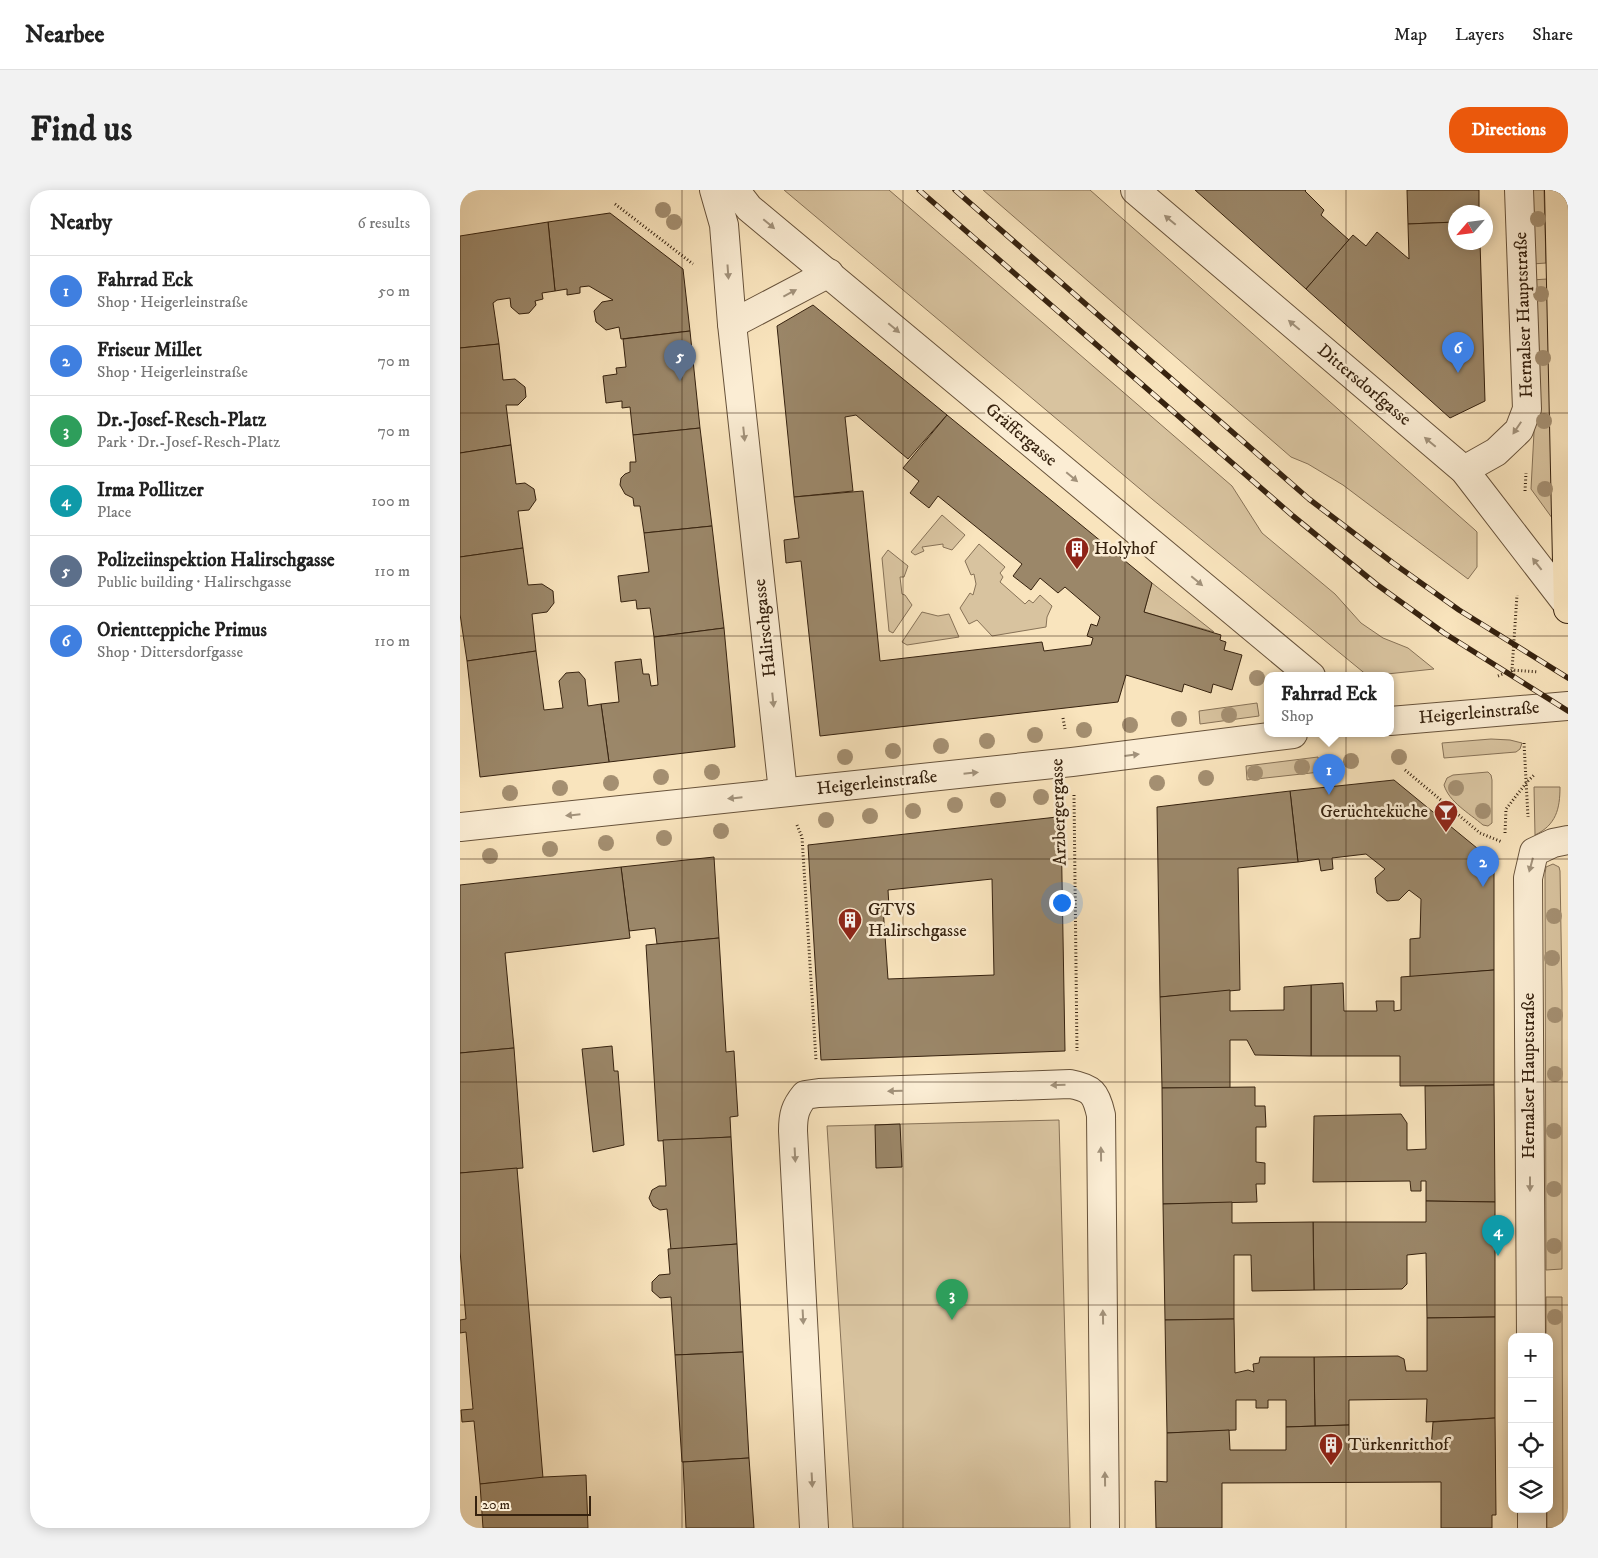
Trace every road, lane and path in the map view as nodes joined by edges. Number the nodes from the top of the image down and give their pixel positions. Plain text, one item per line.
1 (714, 190) edge
2 (735, 190) edge
3 (1135, 190) edge
4 (1520, 190) edge
5 (1559, 190) edge
6 (615, 204) dead end
7 (1564, 231) edge
8 (694, 265) dead end
9 (829, 273) junction
10 (732, 324) junction
11 (1464, 470) junction
12 (1517, 589) dead end
13 (1568, 605) edge
14 (1306, 672) edge
15 (1568, 706) edge
16 (1522, 710) junction
17 (1063, 718) dead end
18 (1394, 721) edge
19 (1269, 737) edge
20 (1072, 762) junction
21 (1405, 770) dead end
22 (783, 792) junction
23 (460, 827) edge
24 (1568, 840) edge
25 (1504, 844) dead end
26 (1534, 852) junction
27 (1077, 1057) dead end
28 (816, 1065) dead end
29 (1531, 1333) edge
30 (1532, 1513) edge
31 (814, 1528) edge
32 (1105, 1528) edge
33 (1532, 1528) edge

1 -> 10 street, Halirschgasse
2 -> 9 street, Gräffergasse
11 -> 3 street, Dittersdorfgasse
4 -> 11 street, Hernalser Hauptstraße
5 - 7 main road, Hernalser Hauptstraße
6 - 8 path
7 - 13 main road, Hernalser Hauptstraße
10 -> 9 street
9 -> 14 street, Gräffergasse
10 -> 22 street, Halirschgasse
13 -> 11 street, Dittersdorfgasse
12 - 16 path
15 - 16 street, Heigerleinstraße
16 - 18 street, Heigerleinstraße
16 - 26 path
17 - 20 path, Arzbergergasse
20 -> 19 street, Heigerleinstraße
22 -> 20 street, Heigerleinstraße
20 - 27 path, Arzbergergasse
21 - 25 path
22 -> 23 street, Heigerleinstraße
22 - 28 path
24 - 26 street
26 -> 29 street, Hernalser Hauptstraße
30 - 33 street
32 -> 31 street

